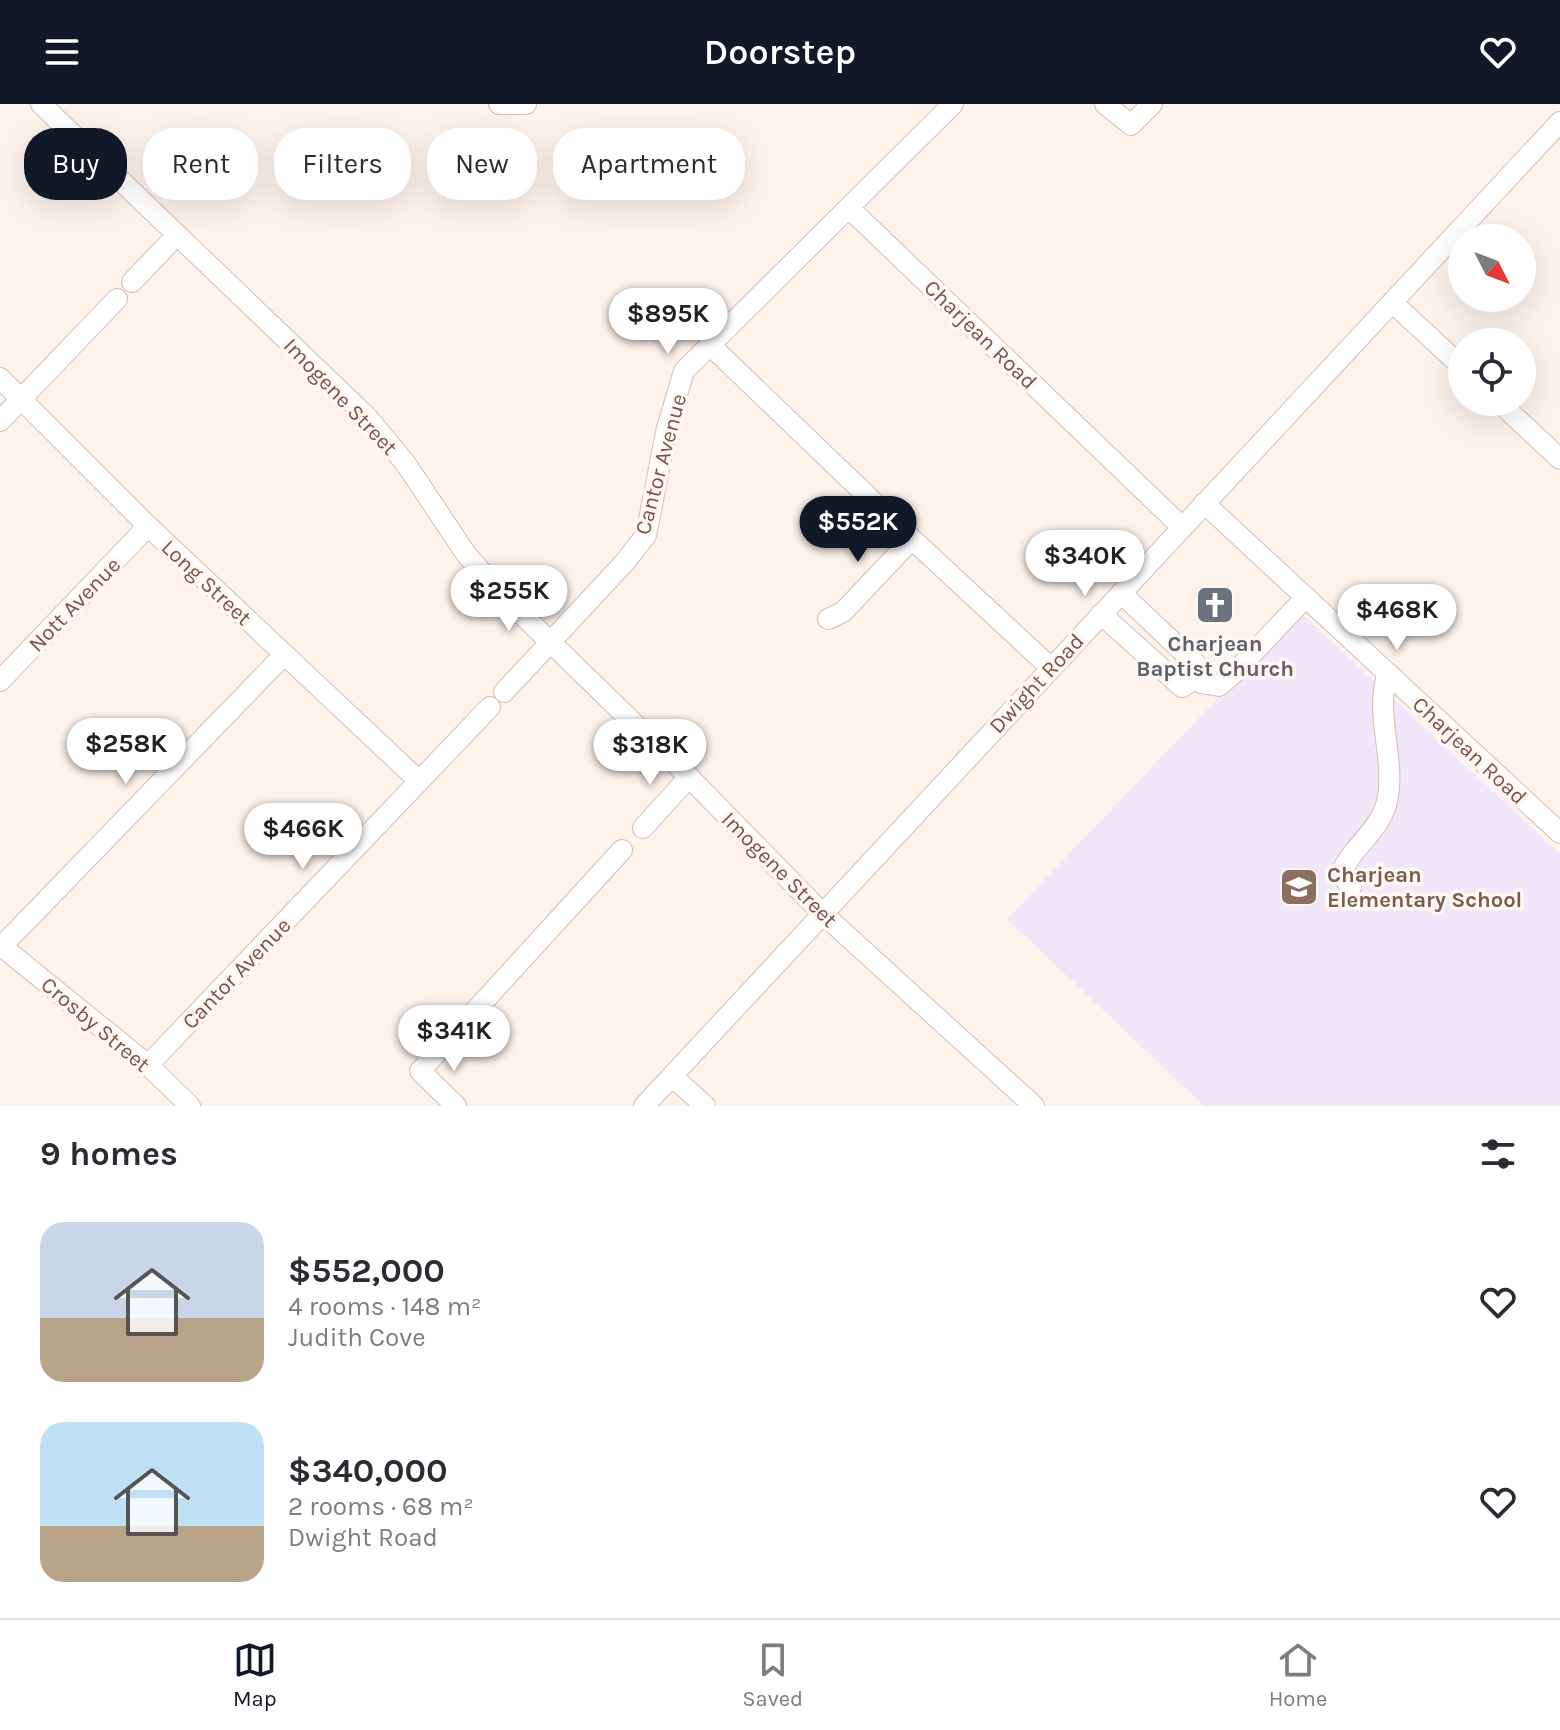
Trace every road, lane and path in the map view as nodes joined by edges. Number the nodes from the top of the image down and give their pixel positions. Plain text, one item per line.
1 (41, 104) edge
2 (499, 104) edge
3 (526, 104) edge
4 (953, 104) edge
5 (1105, 104) edge
6 (1152, 104) edge
7 (1560, 122) edge
8 (849, 208) junction
9 (177, 235) junction
10 (132, 282) dead end
11 (117, 299) dead end
12 (1392, 302) junction
13 (709, 344) junction
14 (1448, 354) edge
15 (0, 378) edge
16 (21, 399) junction
17 (1514, 416) edge
18 (0, 421) edge
19 (1560, 459) edge
20 (1204, 503) junction
21 (148, 526) junction
22 (1182, 527) junction
23 (912, 539) junction
24 (1121, 593) junction
25 (1306, 597) junction
26 (1101, 614) junction
27 (828, 619) dead end
28 (550, 644) junction
29 (284, 655) junction
30 (1051, 668) junction
31 (1388, 673) junction
32 (1196, 678) junction
33 (0, 681) edge
34 (689, 777) junction
35 (419, 781) junction
36 (643, 828) dead end
37 (1560, 833) edge
38 (622, 850) dead end
39 (1351, 887) dead end
40 (822, 913) junction
41 (1, 946) edge
42 (148, 1065) junction
43 (673, 1077) junction
44 (190, 1106) edge
45 (456, 1106) edge
46 (644, 1106) edge
47 (705, 1106) edge
48 (1034, 1106) edge

1 - 9 street, Imogene Street
2 - 3 street
4 - 8 street, Cantor Avenue
5 - 6 street
7 - 12 street, Dwight Road
8 - 13 street, Cantor Avenue
8 - 22 street, Charjean Road
9 - 10 street
9 - 28 street, Imogene Street
11 - 16 street
12 - 14 street
12 - 20 street, Dwight Road
13 - 23 street
13 - 28 street, Cantor Avenue
15 - 16 street, Long Street
16 - 18 street
16 - 21 street, Long Street
17 - 19 street
20 - 22 street, Dwight Road
20 - 25 street, Charjean Road
21 - 29 street, Long Street
21 - 33 street, Nott Avenue
22 - 24 street, Dwight Road
23 - 27 street
23 - 30 street
24 - 26 street, Dwight Road
24 - 32 street
25 - 31 street, Charjean Road
25 - 32 street
26 - 30 street, Dwight Road
26 - 32 street
28 - 34 street, Imogene Street
28 - 35 street, Cantor Avenue
29 - 35 street, Long Street
29 - 41 street
30 - 40 street, Dwight Road
31 - 37 street, Charjean Road
31 - 39 street
34 - 36 street
34 - 40 street, Imogene Street
35 - 42 street, Cantor Avenue
38 - 45 street
40 - 43 street, Dwight Road
40 - 48 street, Imogene Street
41 - 42 street, Crosby Street
42 - 44 street, Crosby Street
43 - 46 street, Dwight Road
43 - 47 street

